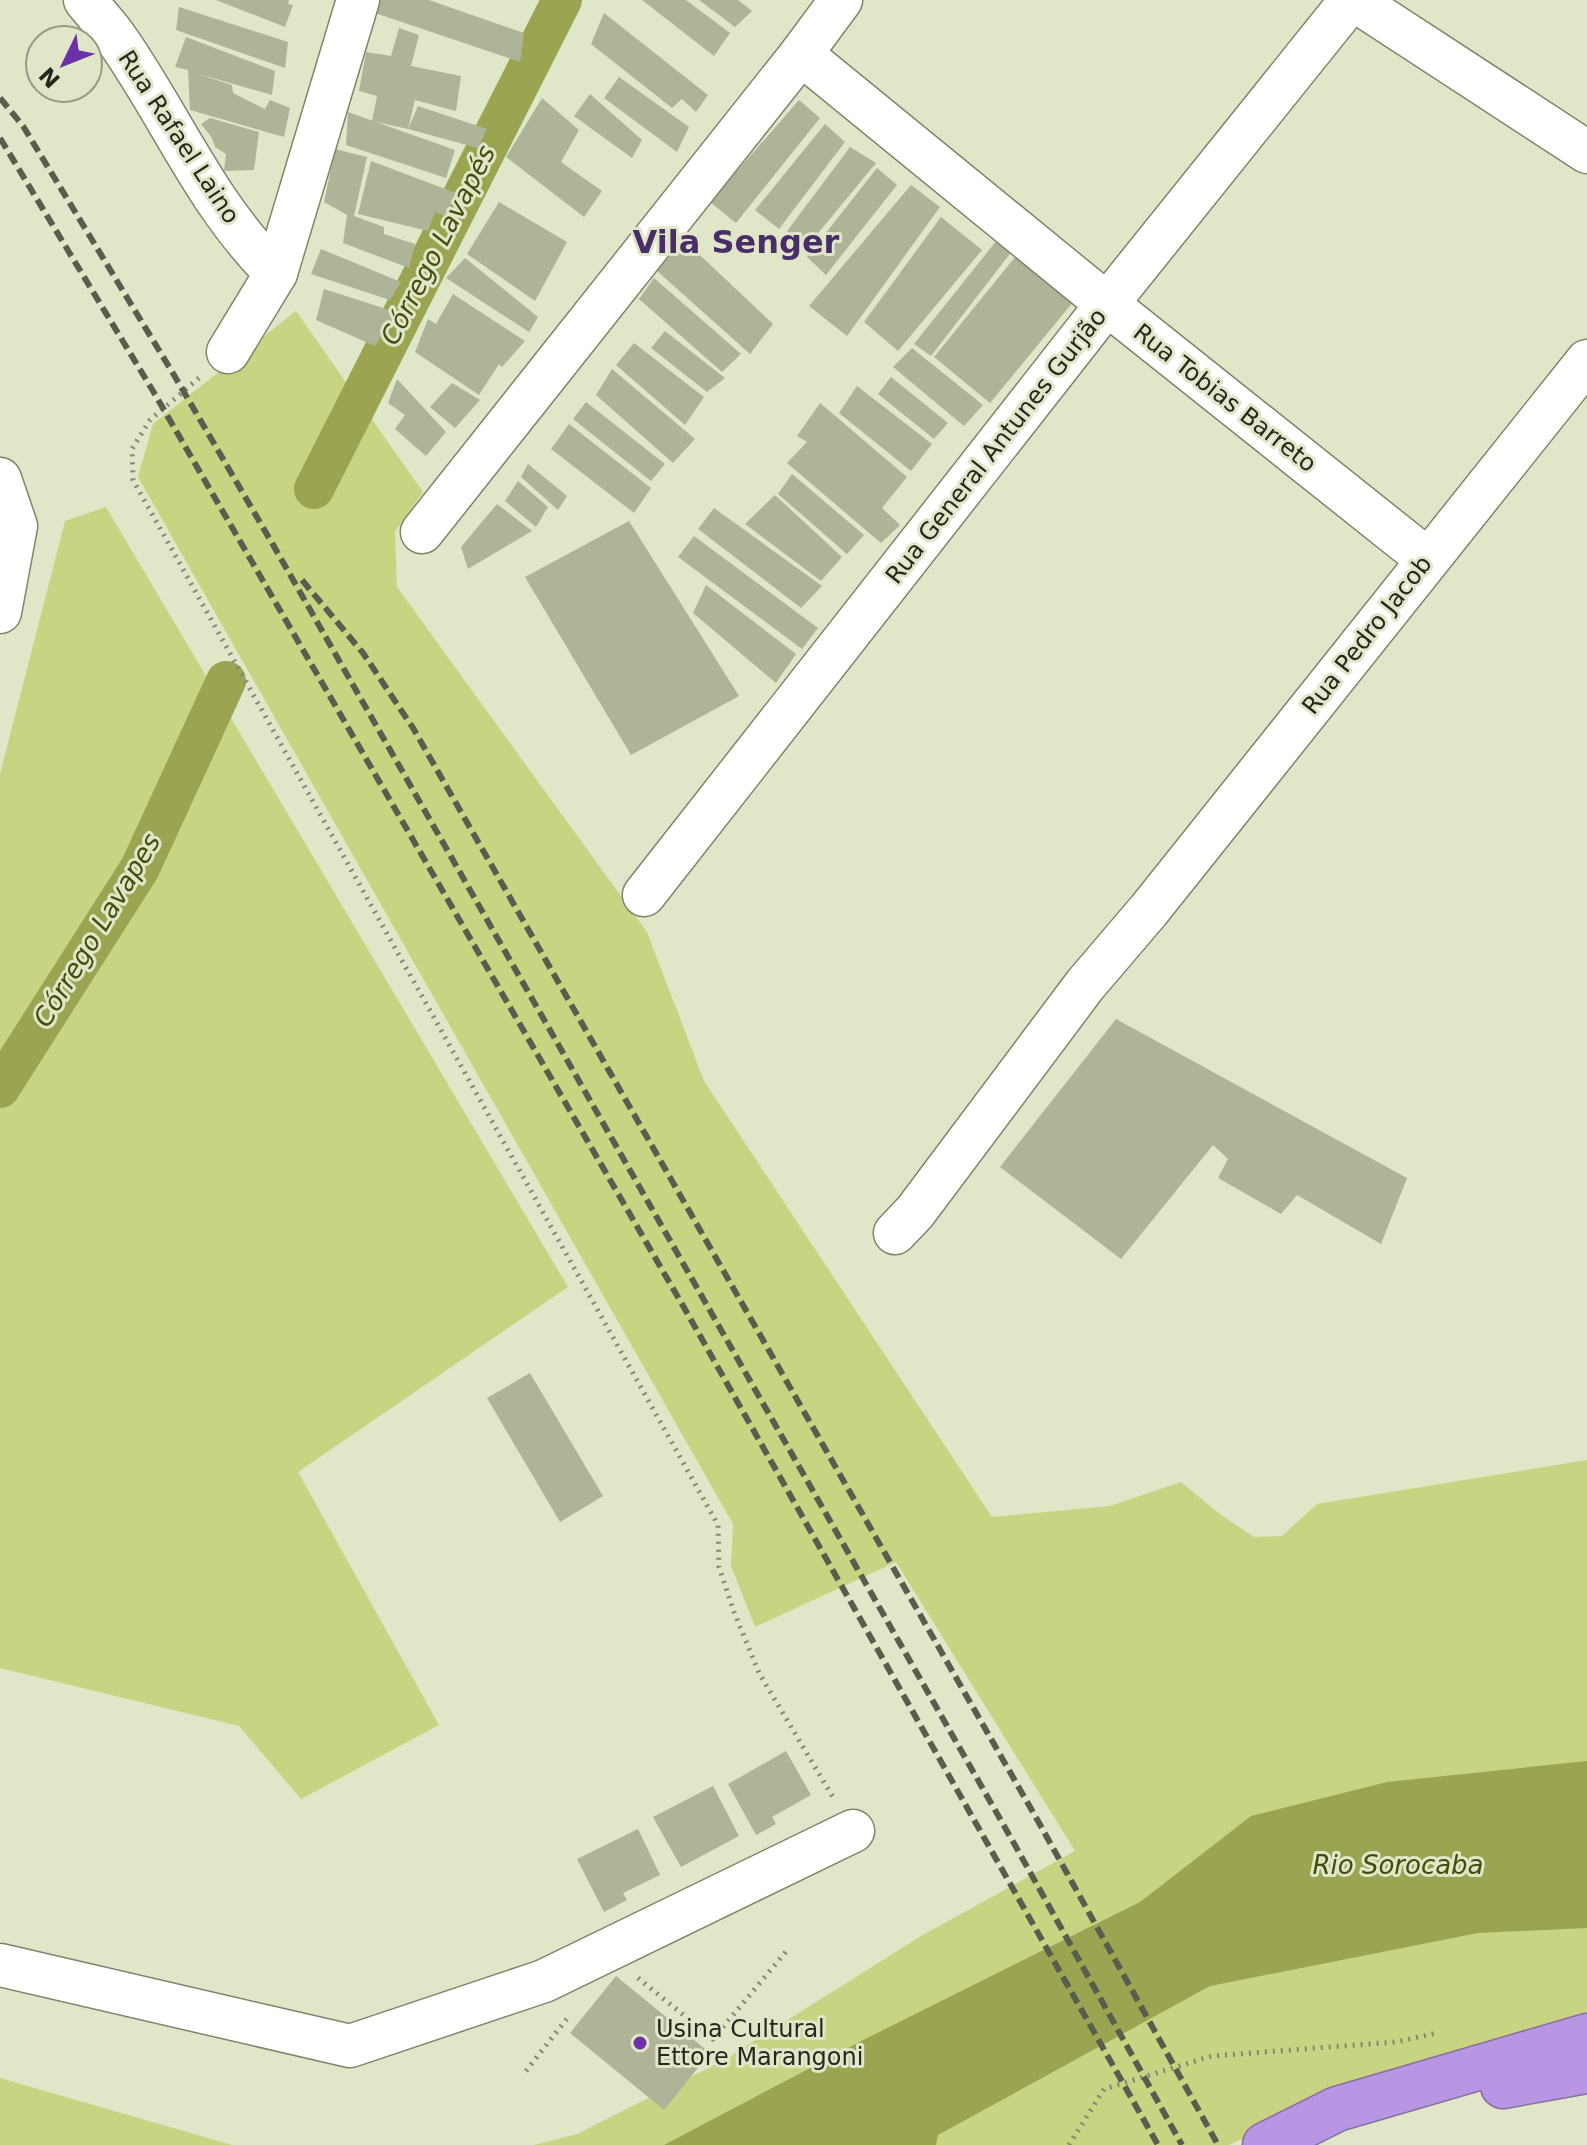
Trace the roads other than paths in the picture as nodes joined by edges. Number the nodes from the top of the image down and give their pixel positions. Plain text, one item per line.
1 (85, 0) edge
2 (358, 0) edge
3 (841, 0) edge
4 (1352, 0) edge
5 (801, 54) junction
6 (1587, 152) edge
7 (276, 273) junction
8 (1107, 304) junction
9 (228, 352) road end
10 (1587, 361) edge
11 (0, 479) edge
12 (422, 532) dead end
13 (1427, 559) junction
14 (0, 612) edge
15 (644, 895) dead end
16 (895, 1233) dead end
17 (853, 1831) road end
18 (0, 1965) edge
19 (1587, 2036) edge
20 (1587, 2071) edge
21 (1265, 2145) edge
22 (1308, 2145) edge

1 - 7 street, Rua Rafael Laino
2 - 7 street
3 - 5 street
4 - 6 street
4 - 8 street, Rua General Antunes Gurjão
5 - 8 street, Rua Tobias Barreto
5 - 12 street
7 - 9 street
8 - 13 street, Rua Tobias Barreto
8 - 15 street, Rua General Antunes Gurjão
10 - 13 street, Rua Pedro Jacob
11 - 14 street
13 - 16 street, Rua Pedro Jacob
17 - 18 street
19 - 21 highway
20 - 22 highway

